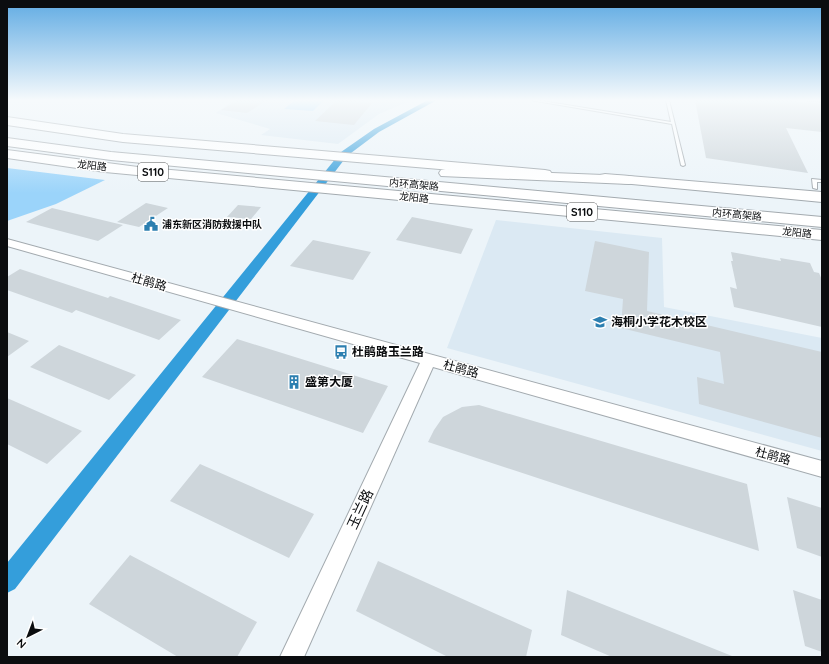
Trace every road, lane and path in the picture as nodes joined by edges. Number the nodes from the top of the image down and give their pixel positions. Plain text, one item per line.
1 (76, 131) edge
2 (674, 131) edge
3 (10, 138) edge
4 (7, 154) edge
5 (683, 165) dead end
6 (312, 170) junction
7 (351, 174) junction
8 (822, 181) edge
9 (818, 192) edge
10 (673, 204) junction
11 (822, 213) edge
12 (822, 222) edge
13 (822, 235) edge
14 (7, 242) edge
15 (429, 360) junction
16 (822, 469) edge
17 (292, 657) edge

1 - 6 main road, 龙阳路 / S110
2 - 5 lane
3 - 6 main road
3 - 6 main road
4 - 6 main road, 龙阳路 / S110
6 - 7 main road, 龙阳路 / S110
6 - 7 main road, 内环高架路
7 - 9 main road, 龙阳路 / S110
7 - 10 main road, 内环高架路
7 - 13 main road, 龙阳路 / S110
8 - 9 lane
10 - 11 main road, 内环高架路
10 - 12 main road, 内环高架路
14 - 15 street, 杜鹃路
15 - 16 street, 杜鹃路
15 - 17 street, 玉兰路

